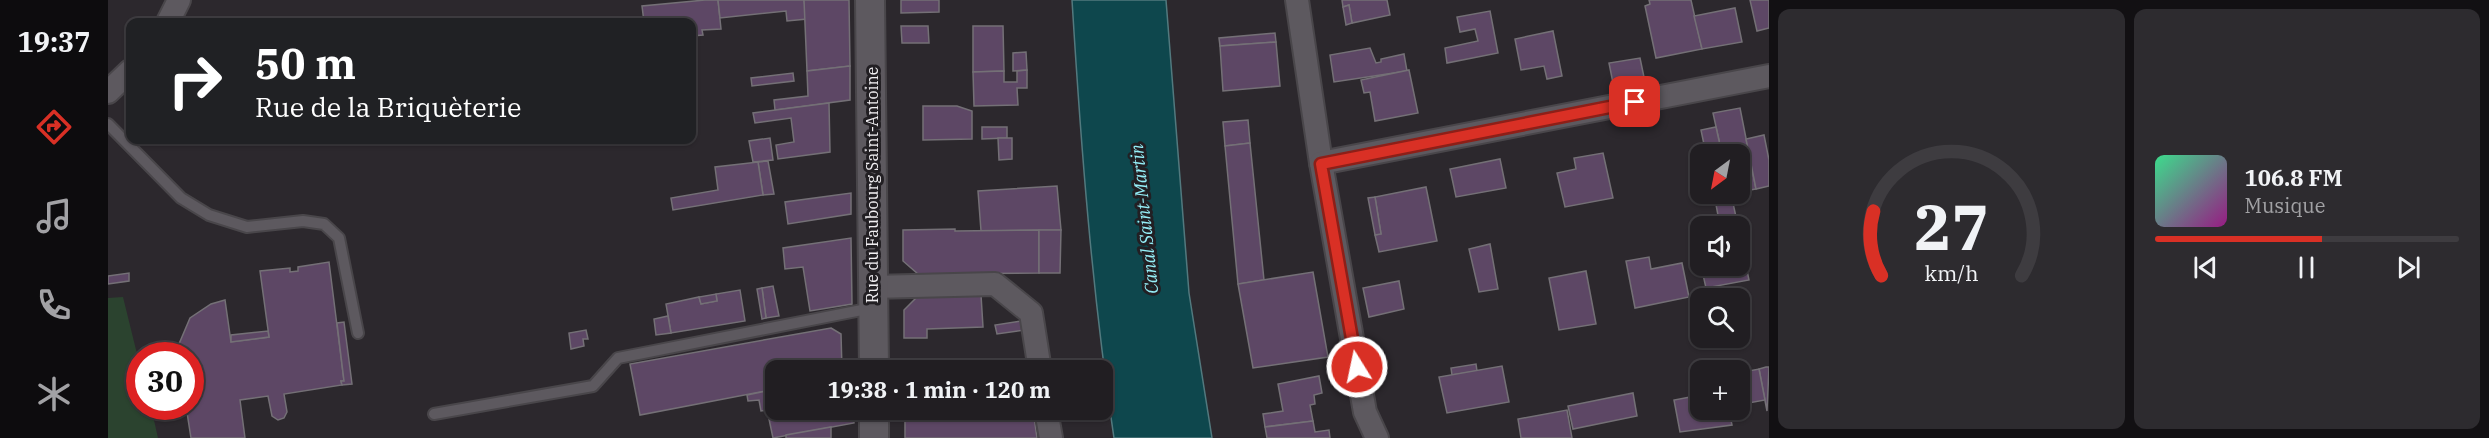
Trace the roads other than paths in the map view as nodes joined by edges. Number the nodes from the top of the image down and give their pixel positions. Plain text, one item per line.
1 (179, 0) edge
2 (870, 0) edge
3 (1297, 0) edge
4 (170, 18) edge
5 (126, 75) edge
6 (1769, 76) edge
7 (108, 92) edge
8 (108, 124) edge
9 (126, 142) edge
10 (128, 144) edge
11 (1321, 164) junction
12 (872, 297) junction
13 (358, 333) dead end
14 (874, 360) edge
15 (1038, 360) edge
16 (434, 414) dead end
17 (874, 420) edge
18 (1048, 420) edge
19 (874, 438) edge
20 (1051, 438) edge
21 (1377, 438) edge

1 - 4 street
2 - 12 street, Rue du Faubourg Saint-Antoine
3 - 11 street
5 - 7 street
6 - 11 street
8 - 9 lane
10 - 13 lane
11 - 21 street
12 - 14 street, Rue du Faubourg Saint-Antoine
12 - 15 street
12 - 16 lane
17 - 19 street
18 - 20 street

